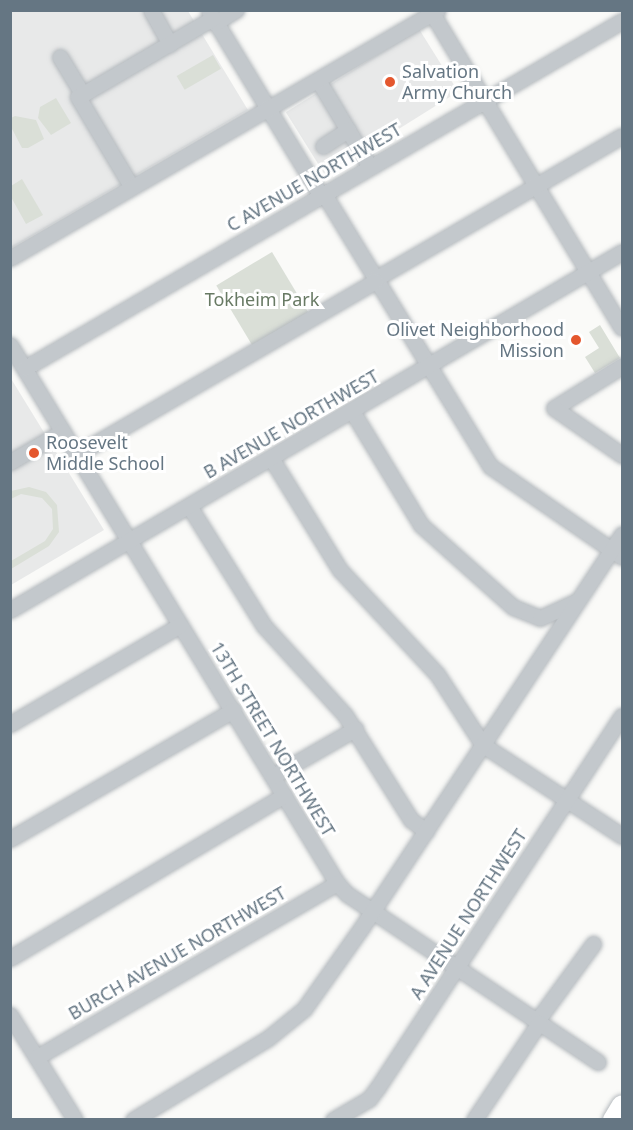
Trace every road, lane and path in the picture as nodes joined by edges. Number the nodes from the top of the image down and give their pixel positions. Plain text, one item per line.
1 (151, 10) edge
2 (236, 10) edge
3 (433, 12) edge
4 (212, 17) edge
5 (622, 21) edge
6 (170, 44) junction
7 (60, 57) dead end
8 (318, 80) junction
9 (83, 95) junction
10 (484, 100) junction
11 (269, 109) junction
12 (348, 130) junction
13 (622, 136) edge
14 (322, 146) dead end
15 (370, 167) junction
16 (131, 186) junction
17 (536, 186) junction
18 (323, 195) junction
19 (622, 252) edge
20 (10, 258) edge
21 (588, 272) junction
22 (376, 280) junction
23 (622, 328) edge
24 (10, 345) edge
25 (428, 366) junction
26 (622, 366) edge
27 (25, 368) junction
28 (352, 411) junction
29 (63, 431) junction
30 (77, 454) junction
31 (622, 455) edge
32 (271, 458) junction
33 (10, 462) edge
34 (189, 506) junction
35 (622, 534) edge
36 (130, 540) junction
37 (617, 553) edge
38 (579, 601) junction
39 (10, 610) edge
40 (180, 625) junction
41 (233, 710) junction
42 (622, 716) edge
43 (10, 724) edge
44 (355, 729) junction
45 (483, 745) junction
46 (273, 776) junction
47 (284, 795) junction
48 (568, 800) junction
49 (426, 831) junction
50 (622, 836) edge
51 (10, 839) edge
52 (337, 883) junction
53 (373, 912) junction
54 (593, 944) dead end
55 (10, 958) edge
56 (456, 967) junction
57 (10, 1015) edge
58 (538, 1022) junction
59 (37, 1057) junction
60 (598, 1062) dead end
61 (622, 1105) edge
62 (339, 1118) edge
63 (75, 1119) edge
64 (133, 1119) edge
65 (474, 1119) edge
66 (613, 1119) edge

1 - 6 street
2 - 4 street
3 - 8 street
3 - 10 street
4 - 6 street
4 - 11 street
5 - 10 street, C AVENUE NORTHWEST
6 - 9 street
7 - 9 street
8 - 11 street
8 - 12 street
9 - 16 street
10 - 15 street, C AVENUE NORTHWEST
10 - 17 street
11 - 16 street
11 - 18 street
12 - 14 street
12 - 15 street
13 - 17 street
15 - 18 street, C AVENUE NORTHWEST
16 - 20 street
17 - 21 street
17 - 22 street
18 - 22 street
18 - 27 street, C AVENUE NORTHWEST
19 - 21 street, B AVENUE NORTHWEST
21 - 23 street
21 - 25 street, B AVENUE NORTHWEST
22 - 25 street
22 - 30 street
24 - 27 street, 13TH STREET NORTHWEST
25 - 28 street, B AVENUE NORTHWEST
25 - 37 street
26 - 31 street
27 - 29 street, 13TH STREET NORTHWEST
28 - 32 street, B AVENUE NORTHWEST
28 - 38 street
29 - 30 street, 13TH STREET NORTHWEST
29 - 33 street
30 - 36 street, 13TH STREET NORTHWEST
32 - 34 street, B AVENUE NORTHWEST
32 - 45 street
34 - 36 street, B AVENUE NORTHWEST
34 - 44 street
35 - 37 street
36 - 39 street, B AVENUE NORTHWEST
36 - 40 street, 13TH STREET NORTHWEST
37 - 38 street
38 - 45 street
40 - 41 street, 13TH STREET NORTHWEST
40 - 43 street
41 - 46 street, 13TH STREET NORTHWEST
41 - 51 street
42 - 48 street, A AVENUE NORTHWEST
44 - 46 street
44 - 49 street
45 - 48 street
45 - 49 street
46 - 47 street, 13TH STREET NORTHWEST
47 - 52 street, 13TH STREET NORTHWEST
47 - 55 street
48 - 50 street
48 - 56 street, A AVENUE NORTHWEST
49 - 53 street
52 - 53 street, 13TH STREET NORTHWEST
52 - 59 street, BURCH AVENUE NORTHWEST
53 - 56 street, 13TH STREET NORTHWEST
53 - 64 street
54 - 58 street
56 - 58 street, 13TH STREET NORTHWEST
56 - 62 street, A AVENUE NORTHWEST
57 - 59 street
58 - 60 street, 13TH STREET NORTHWEST
58 - 65 street
59 - 63 street
61 - 66 main road

